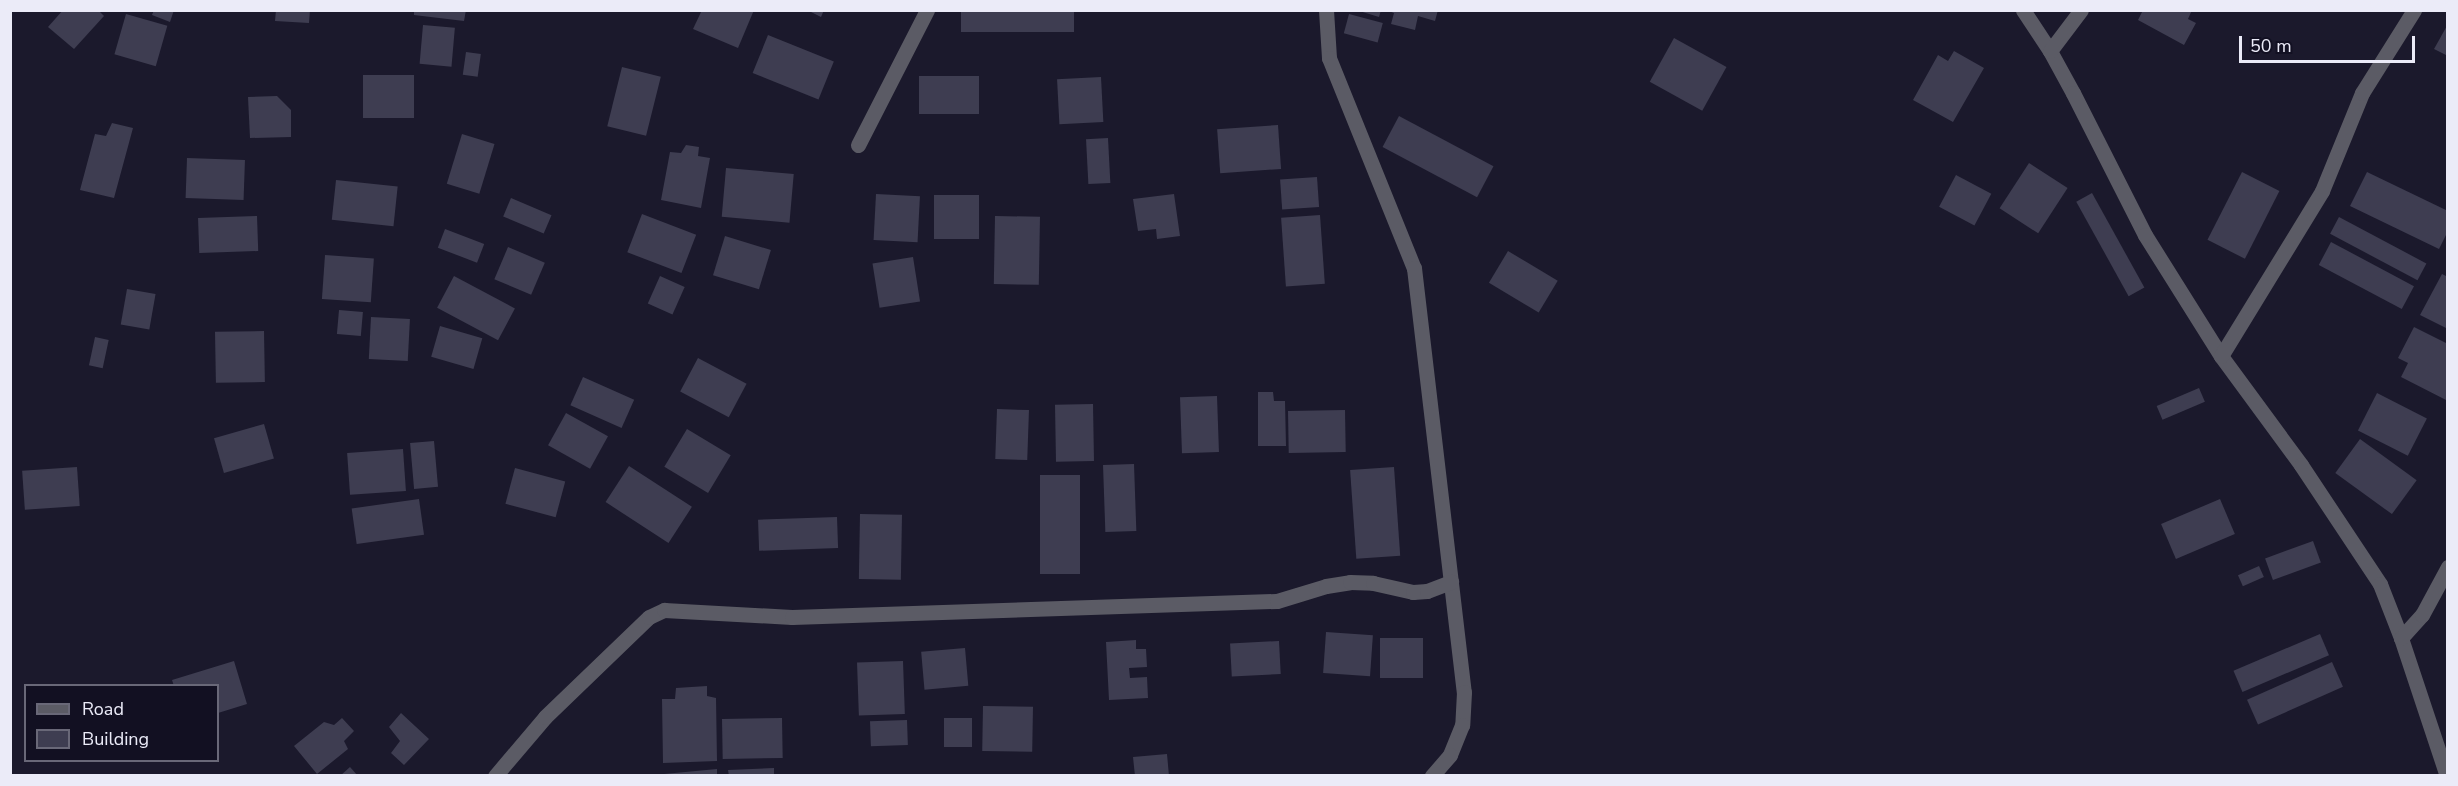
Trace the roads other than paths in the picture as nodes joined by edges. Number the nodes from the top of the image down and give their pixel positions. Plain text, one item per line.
1 (927, 10) edge
2 (1326, 10) edge
3 (2023, 10) edge
4 (2081, 10) edge
5 (2414, 10) edge
6 (2050, 51) junction
7 (858, 146) dead end
8 (2221, 356) junction
9 (2448, 567) edge
10 (1451, 582) junction
11 (2401, 638) junction
12 (495, 776) edge
13 (1432, 776) edge
14 (2447, 776) edge

1 - 7 street
2 - 10 street
3 - 6 street
4 - 6 street
5 - 8 street
6 - 8 street
8 - 11 street
9 - 11 street
10 - 12 street
10 - 13 street
11 - 14 street

